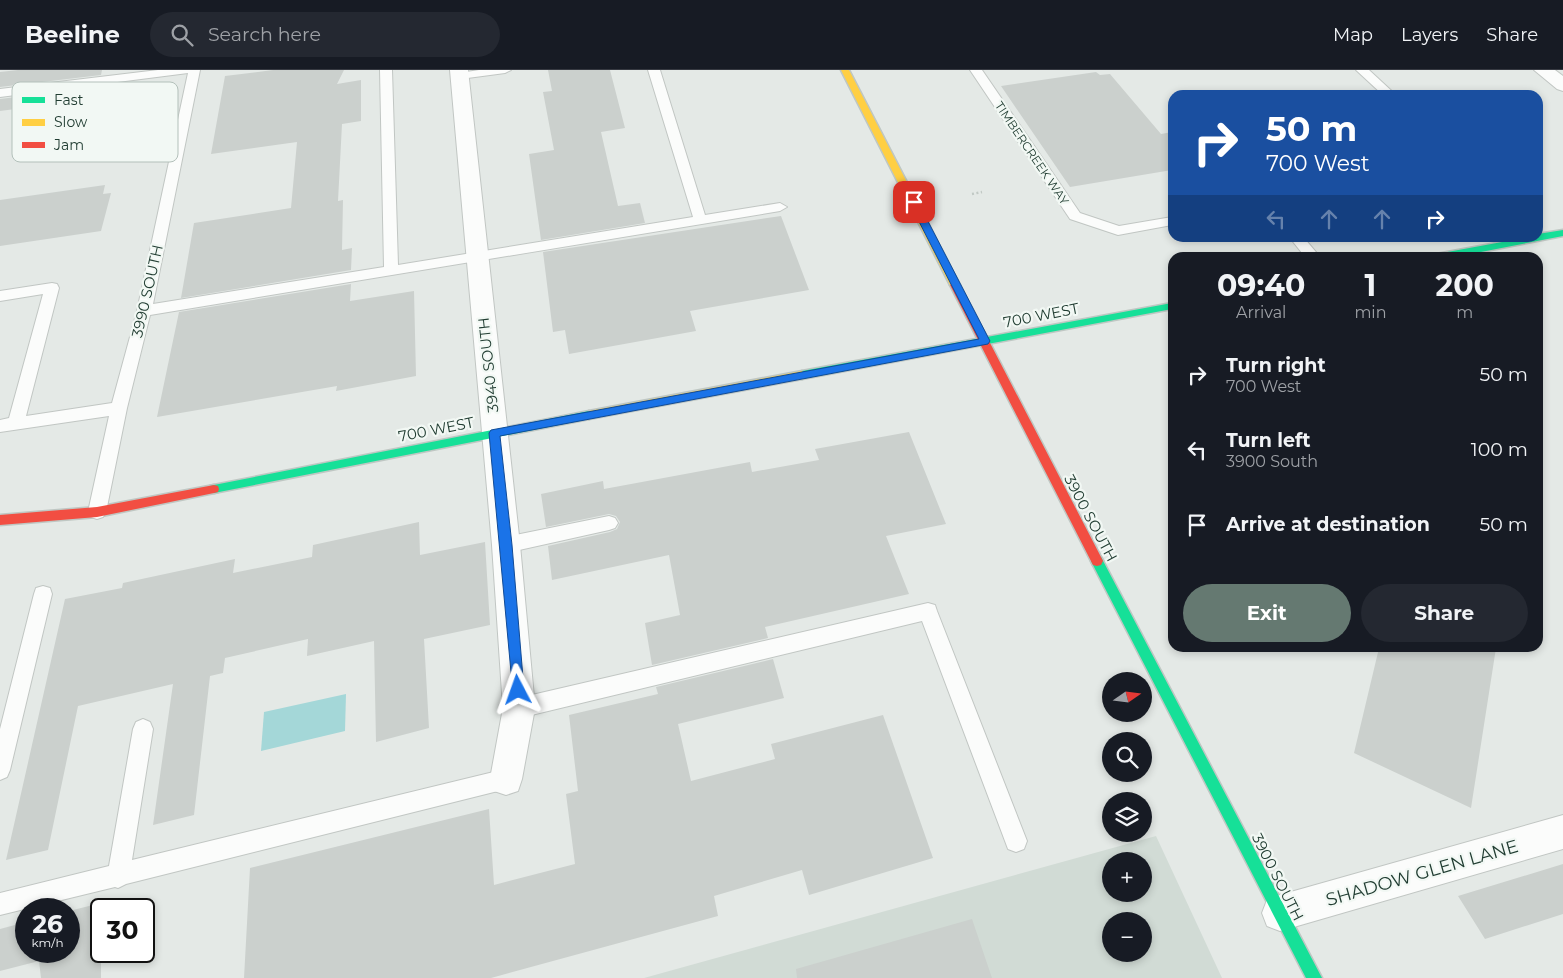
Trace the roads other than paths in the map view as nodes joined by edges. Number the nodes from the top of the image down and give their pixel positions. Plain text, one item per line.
1 (186, 70) edge
2 (194, 70) edge
3 (386, 70) edge
4 (505, 70) edge
5 (654, 70) edge
6 (845, 70) edge
7 (976, 70) edge
8 (1362, 70) edge
9 (1543, 70) edge
10 (459, 73) edge
11 (121, 74) edge
12 (70, 82) edge
13 (1563, 85) edge
14 (1384, 90) edge
15 (178, 147) edge
16 (175, 162) edge
17 (780, 207) dead end
18 (700, 219) junction
19 (1168, 223) edge
20 (1562, 234) edge
21 (1543, 236) edge
22 (1300, 242) edge
23 (1512, 242) edge
24 (1309, 252) edge
25 (1461, 252) edge
26 (476, 256) junction
27 (391, 271) junction
28 (0, 296) edge
29 (1168, 307) edge
30 (144, 311) junction
31 (985, 341) junction
32 (118, 408) junction
33 (16, 423) junction
34 (0, 426) edge
35 (495, 433) junction
36 (97, 512) junction
37 (0, 520) edge
38 (609, 523) dead end
39 (506, 545) junction
40 (43, 594) dead end
41 (519, 708) junction
42 (143, 729) dead end
43 (0, 770) edge
44 (506, 779) joint
45 (1563, 832) edge
46 (1016, 841) dead end
47 (118, 877) junction
48 (0, 904) edge
49 (1280, 913) junction
50 (1314, 978) edge

1 - 11 lane
2 - 15 lane, 3990 SOUTH
3 - 27 lane
4 - 10 lane
5 - 18 lane
6 - 31 street, 3900 SOUTH
7 - 19 lane, TIMBERCREEK WAY
8 - 14 lane
9 - 13 street
10 - 26 street, 3940 SOUTH
11 - 12 lane
16 - 30 lane, 3990 SOUTH
17 - 18 lane
18 - 26 lane
20 - 21 street
22 - 24 lane
23 - 25 street
26 - 27 lane
26 - 35 street, 3940 SOUTH
27 - 30 lane
28 - 33 lane
29 - 31 street, 700 WEST
30 - 32 lane, 3990 SOUTH
31 - 35 street, 700 WEST
31 - 49 street, 3900 SOUTH
32 - 33 lane
32 - 36 lane, 3990 SOUTH
33 - 34 lane
35 - 36 street, 700 WEST
35 - 39 street, 3940 SOUTH
36 - 37 street, 700 WEST
38 - 39 lane
39 - 41 street, 3940 SOUTH
40 - 43 lane
41 - 44 street, 3940 SOUTH
41 - 46 lane
42 - 47 lane
44 - 47 lane
45 - 49 street, SHADOW GLEN LANE
47 - 48 lane
49 - 50 street, 3900 SOUTH

